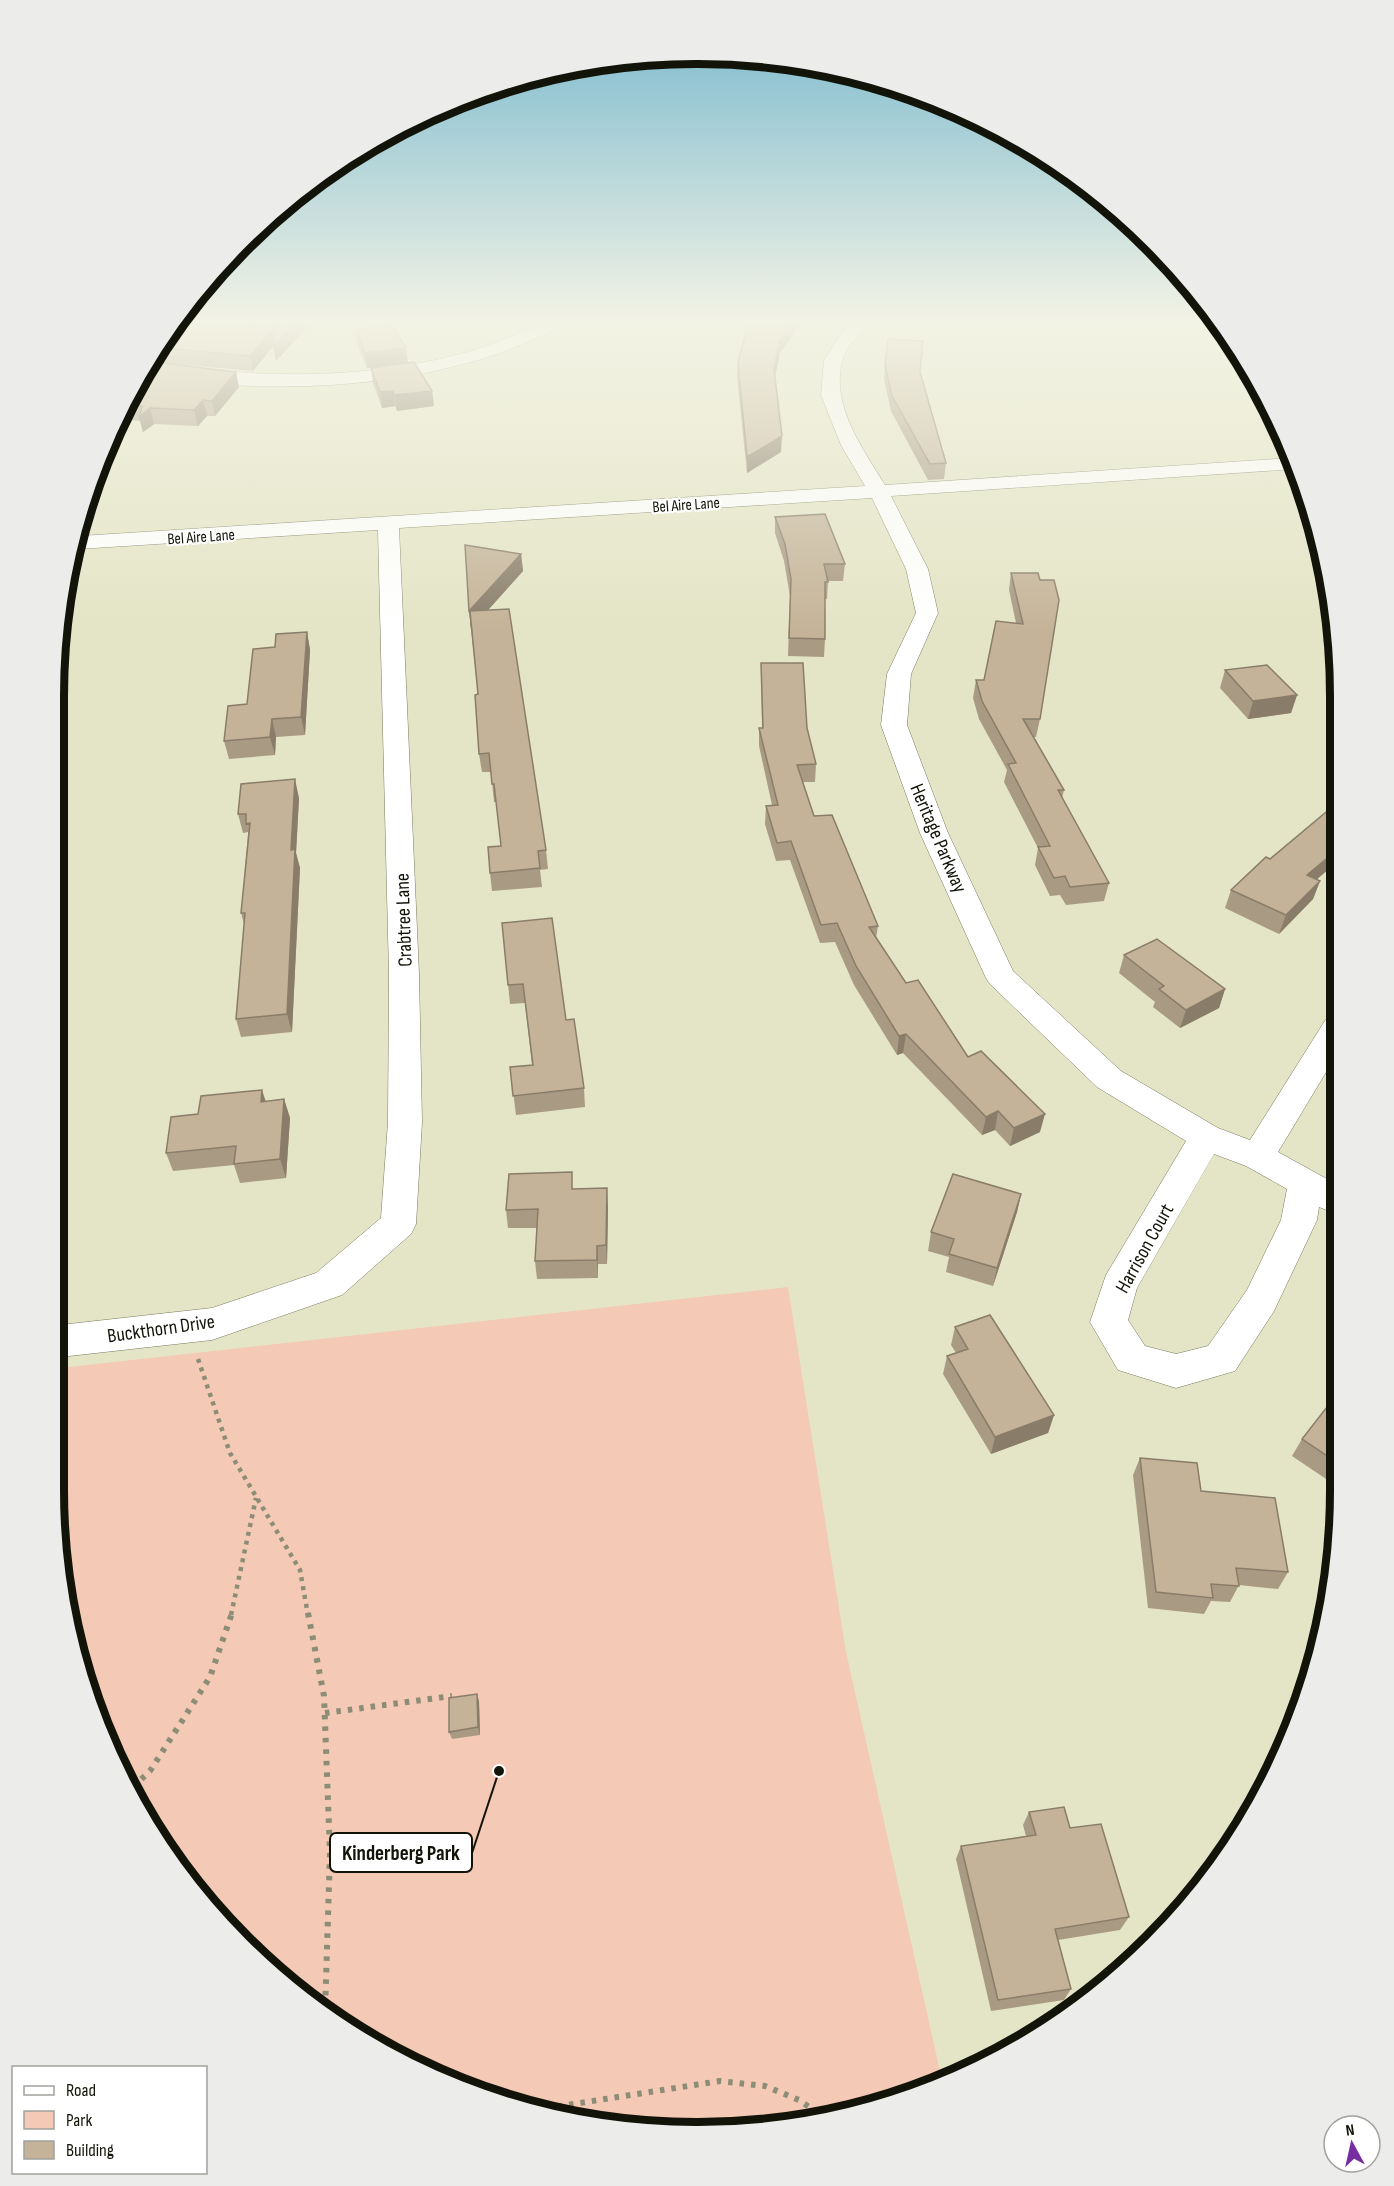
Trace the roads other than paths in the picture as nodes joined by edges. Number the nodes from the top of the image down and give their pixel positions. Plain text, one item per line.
1 (843, 426) edge
2 (1285, 465) edge
3 (879, 492) junction
4 (388, 524) junction
5 (84, 543) edge
6 (1330, 1039) edge
7 (1206, 1137) junction
8 (1258, 1157) junction
9 (1321, 1191) edge
10 (329, 1284) joint
11 (64, 1341) edge

1 - 3 street, Heritage Parkway
2 - 3 street, Bel Aire Lane
3 - 4 street, Bel Aire Lane
3 - 7 street, Heritage Parkway
4 - 5 street, Bel Aire Lane
4 - 10 street, Crabtree Lane
6 - 8 street
7 - 8 street, Heritage Parkway
7 - 9 street, Harrison Court
8 - 9 street, Heritage Parkway
10 - 11 street, Buckthorn Drive

